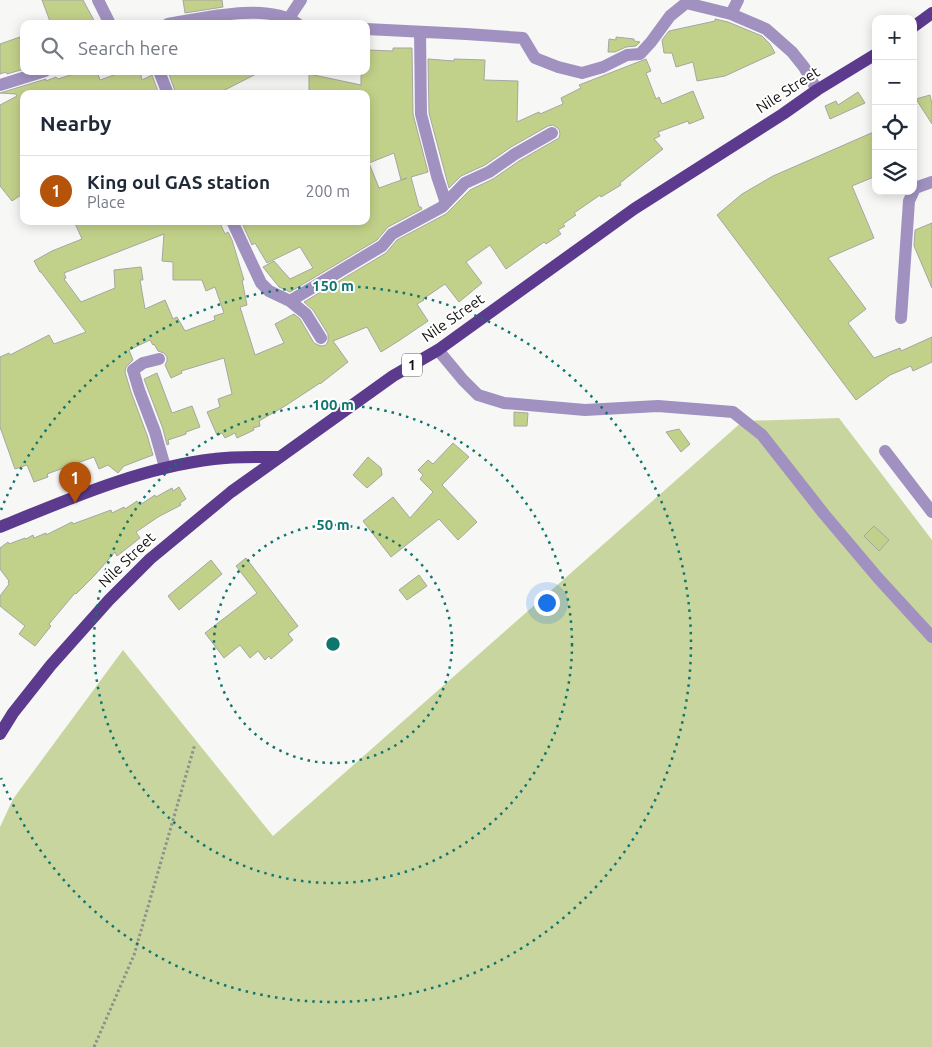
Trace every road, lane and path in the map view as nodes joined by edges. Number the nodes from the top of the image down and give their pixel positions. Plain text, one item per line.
1 (98, 0) edge
2 (301, 0) edge
3 (738, 0) edge
4 (685, 2) edge
5 (932, 13) edge
6 (731, 14) junction
7 (108, 20) edge
8 (189, 20) edge
9 (290, 20) edge
10 (294, 20) edge
11 (917, 24) edge
12 (370, 29) edge
13 (420, 32) junction
14 (872, 56) edge
15 (32, 75) edge
16 (161, 75) edge
17 (0, 85) edge
18 (166, 90) edge
19 (817, 90) junction
20 (552, 133) dead end
21 (932, 182) edge
22 (446, 203) junction
23 (234, 225) edge
24 (290, 301) junction
25 (901, 318) dead end
26 (321, 338) dead end
27 (438, 350) junction
28 (159, 359) dead end
29 (885, 451) dead end
30 (278, 457) junction
31 (165, 468) junction
32 (932, 512) edge
33 (0, 526) edge
34 (932, 637) edge
35 (0, 734) edge
36 (195, 744) dead end
37 (94, 1047) edge

1 - 7 street
2 - 10 street
3 - 6 street
4 - 6 street
4 - 13 street
5 - 11 main road
6 - 19 street
8 - 9 street
12 - 13 street
13 - 22 street
14 - 19 main road, Nile Street / 1
15 - 17 street
16 - 18 street
19 - 27 main road, Nile Street / 1
20 - 22 street
21 - 25 street
22 - 24 street
23 - 24 street
24 - 26 street
27 - 30 main road, Nile Street / 1
27 - 34 street
28 - 31 street
29 - 32 street
30 - 31 main road
30 - 35 main road, Nile Street / 1
31 - 33 main road
36 - 37 path

